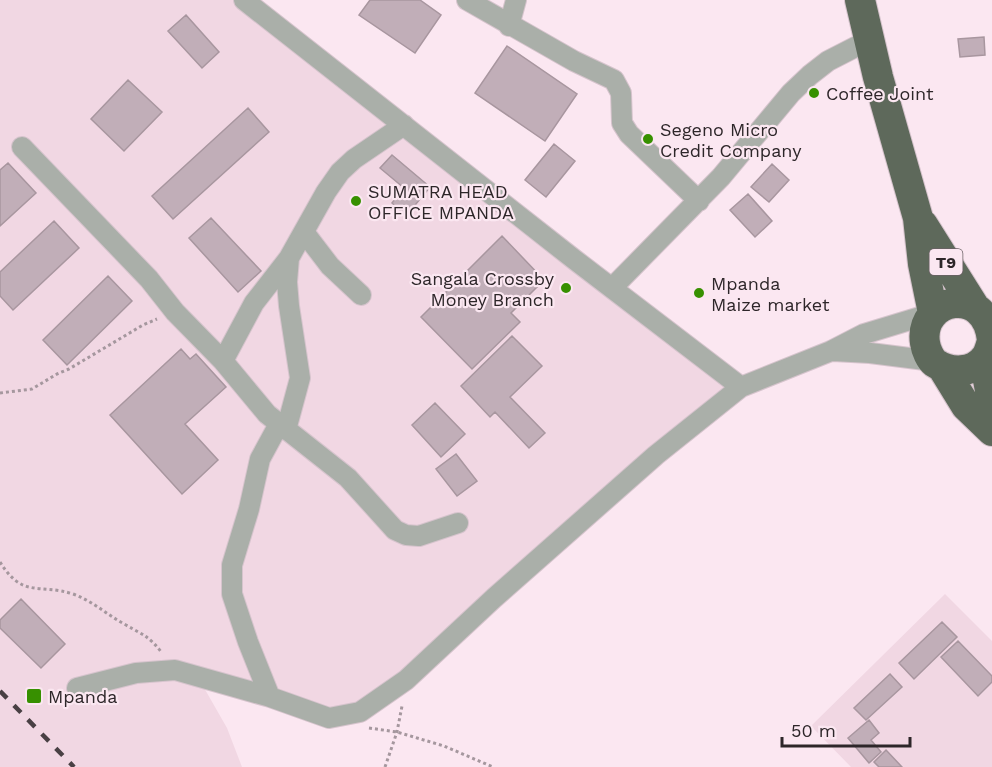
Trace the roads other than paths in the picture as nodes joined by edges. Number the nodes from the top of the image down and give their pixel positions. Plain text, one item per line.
1 (244, 0) edge
2 (467, 0) edge
3 (516, 0) edge
4 (860, 0) edge
5 (510, 26) junction
6 (869, 40) junction
7 (404, 125) junction
8 (22, 147) dead end
9 (699, 201) junction
10 (918, 218) junction
11 (304, 232) junction
12 (289, 258) junction
13 (612, 288) junction
14 (360, 295) dead end
15 (933, 313) junction
16 (987, 335) edge
17 (831, 351) junction
18 (223, 361) junction
19 (937, 364) junction
20 (741, 387) junction
21 (992, 401) edge
22 (282, 427) junction
23 (992, 431) edge
24 (458, 523) dead end
25 (77, 688) dead end
26 (270, 698) junction

1 - 7 street
2 - 5 street
3 - 5 street
4 - 6 highway, T9
5 - 9 street
6 - 9 street
6 - 10 highway, T9
7 - 11 street
7 - 13 street
8 - 18 street
9 - 13 street
10 - 15 highway, T9
10 - 16 highway, T9
11 - 12 street
11 - 14 street
12 - 18 street
12 - 22 street
13 - 20 street
15 - 16 highway
15 - 17 street
15 - 19 highway, T9
16 - 19 highway
16 - 21 highway, T9
17 - 19 street
17 - 20 street
18 - 22 street
19 - 23 highway, T9
20 - 26 street
22 - 24 street
22 - 26 street
25 - 26 street

